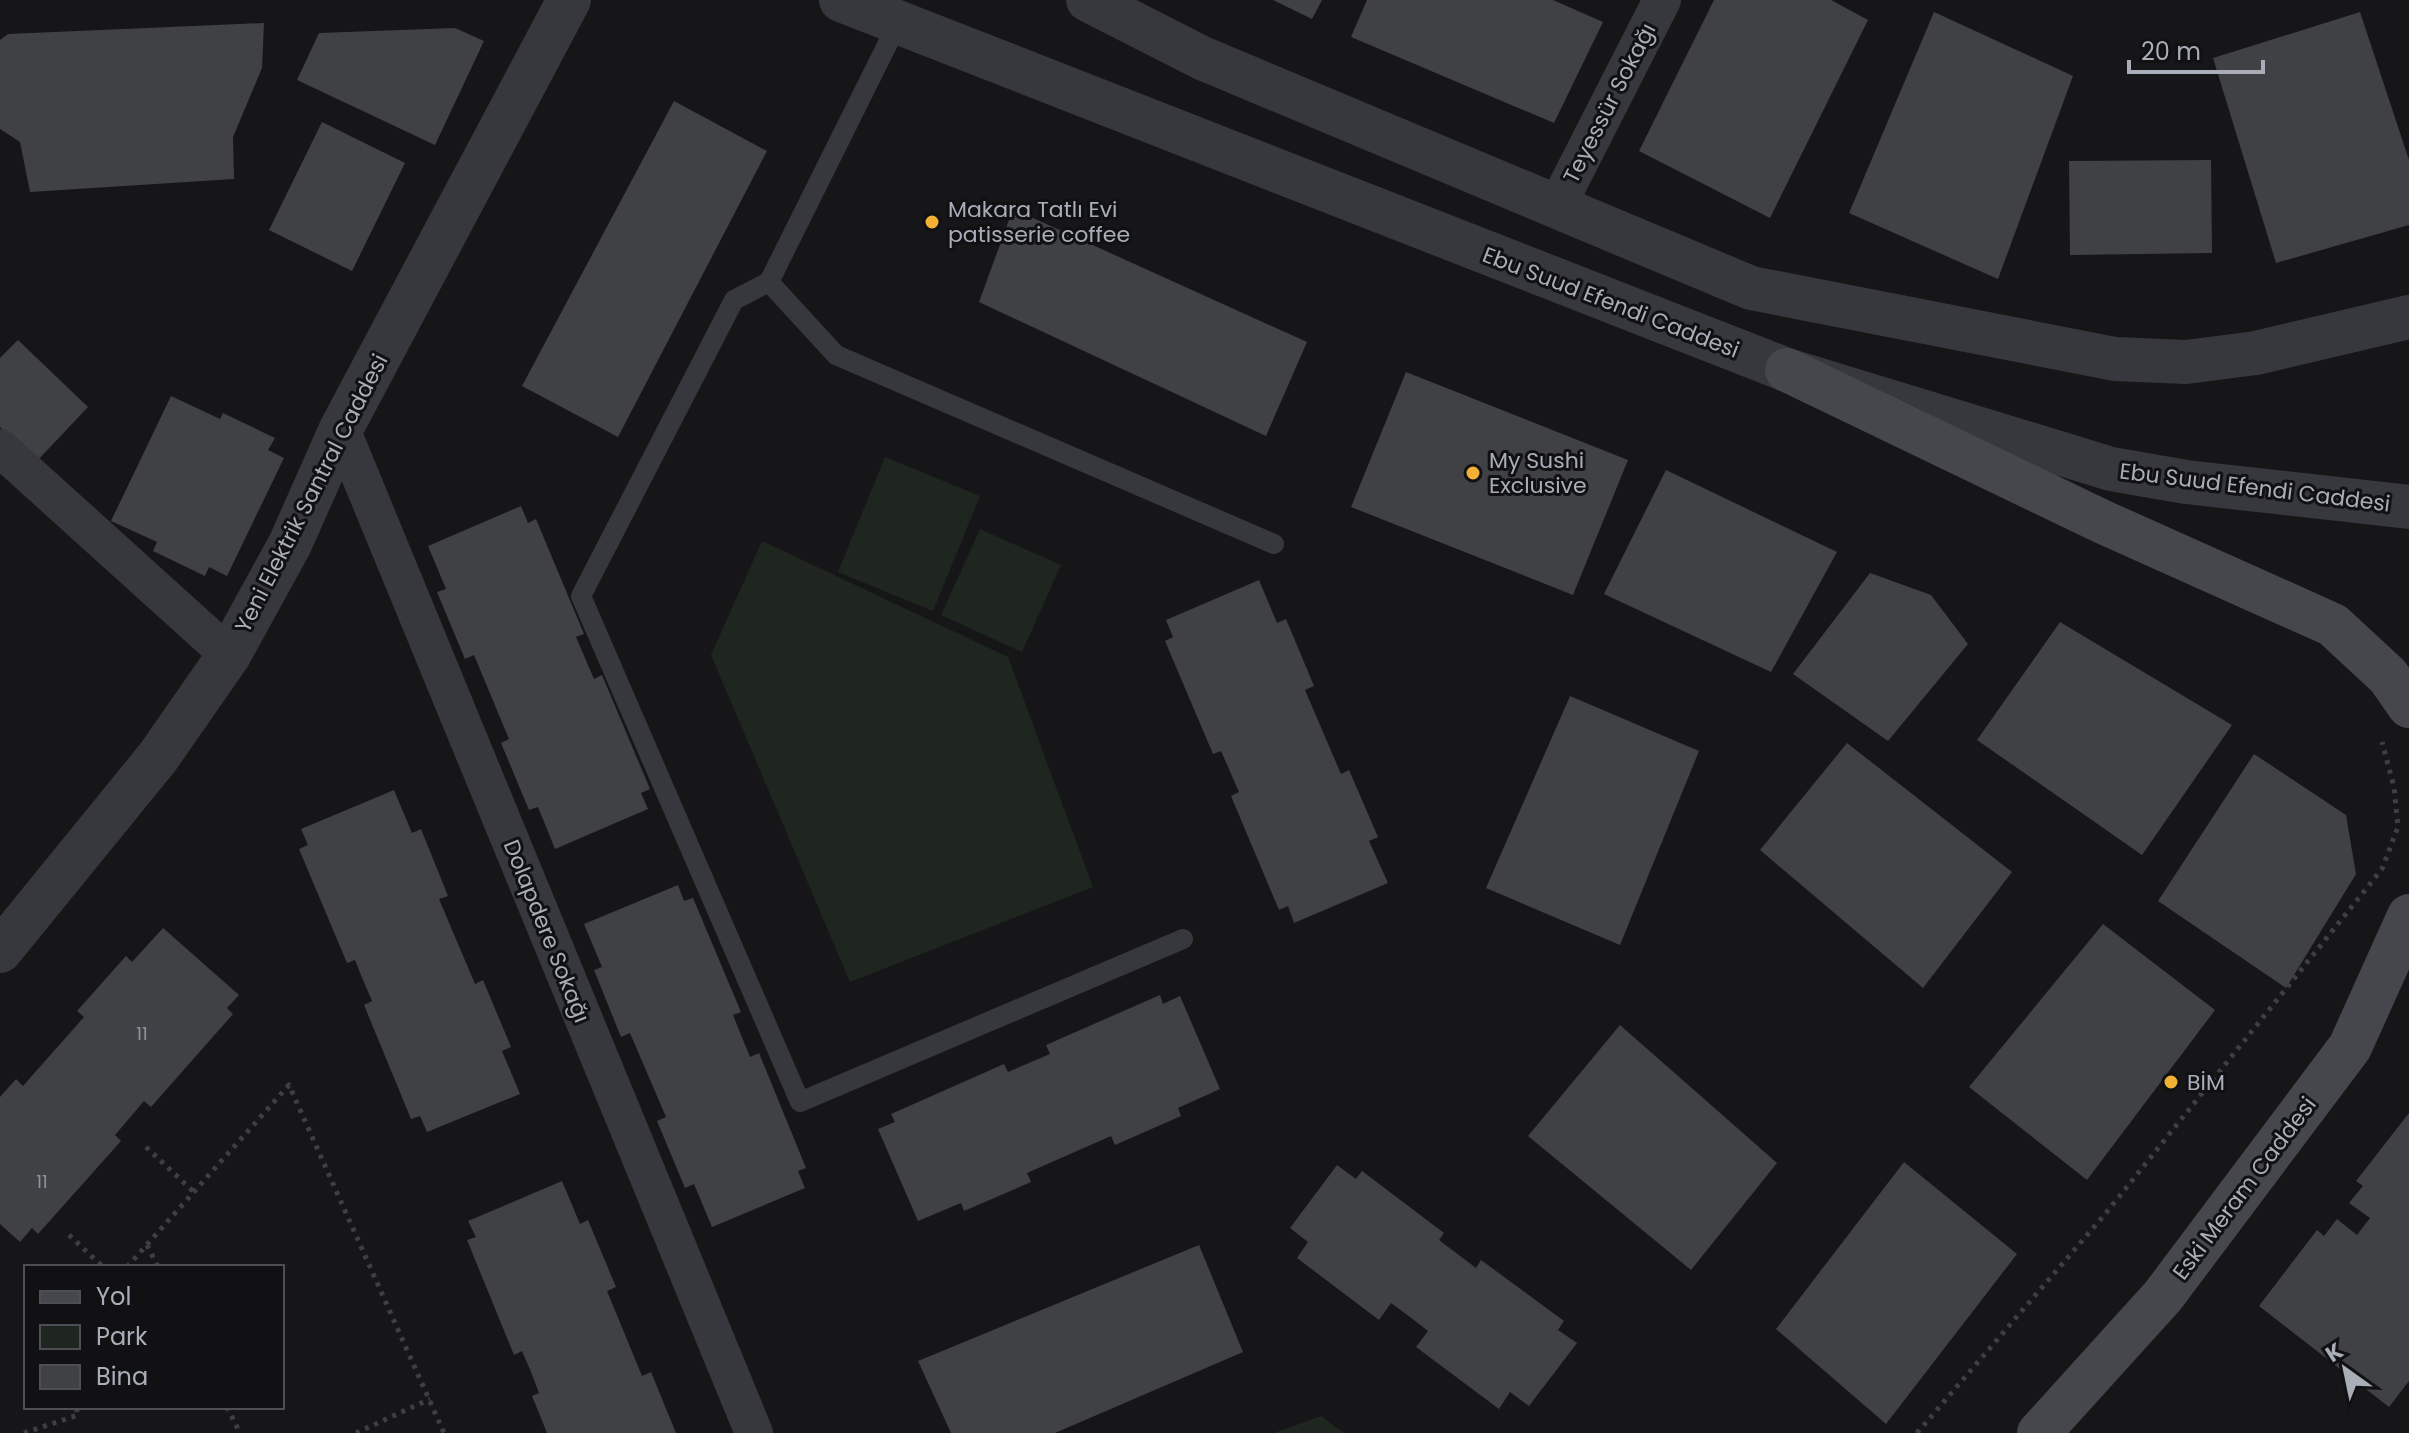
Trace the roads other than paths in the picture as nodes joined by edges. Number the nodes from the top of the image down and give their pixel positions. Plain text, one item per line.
1 (569, 0) edge
2 (841, 0) edge
3 (1088, 0) edge
4 (1662, 0) edge
5 (898, 23) junction
6 (1557, 206) junction
7 (769, 282) junction
8 (2409, 317) edge
9 (1787, 370) junction
10 (341, 429) junction
11 (0, 448) edge
12 (2409, 507) edge
13 (1274, 544) dead end
14 (229, 655) junction
15 (2393, 720) edge
16 (2409, 916) edge
17 (1183, 939) dead end
18 (0, 951) edge
19 (2409, 970) edge
20 (2350, 1047) junction
21 (754, 1433) edge
22 (2039, 1433) edge

1 - 10 street, Yeni Elektrik Santral Caddesi
2 - 5 street, Ebu Suud Efendi Caddesi
3 - 6 street
4 - 6 street, Teyessür Sokağı
5 - 7 lane
5 - 9 street, Ebu Suud Efendi Caddesi
6 - 8 street
7 - 13 lane
7 - 17 lane
9 - 12 street, Ebu Suud Efendi Caddesi
9 - 15 main road
10 - 14 street, Yeni Elektrik Santral Caddesi
10 - 21 street, Dolapdere Sokağı
11 - 14 street
14 - 18 street, Yeni Elektrik Santral Caddesi
16 - 20 main road, Eski Meram Caddesi
19 - 20 main road
20 - 22 main road, Eski Meram Caddesi

